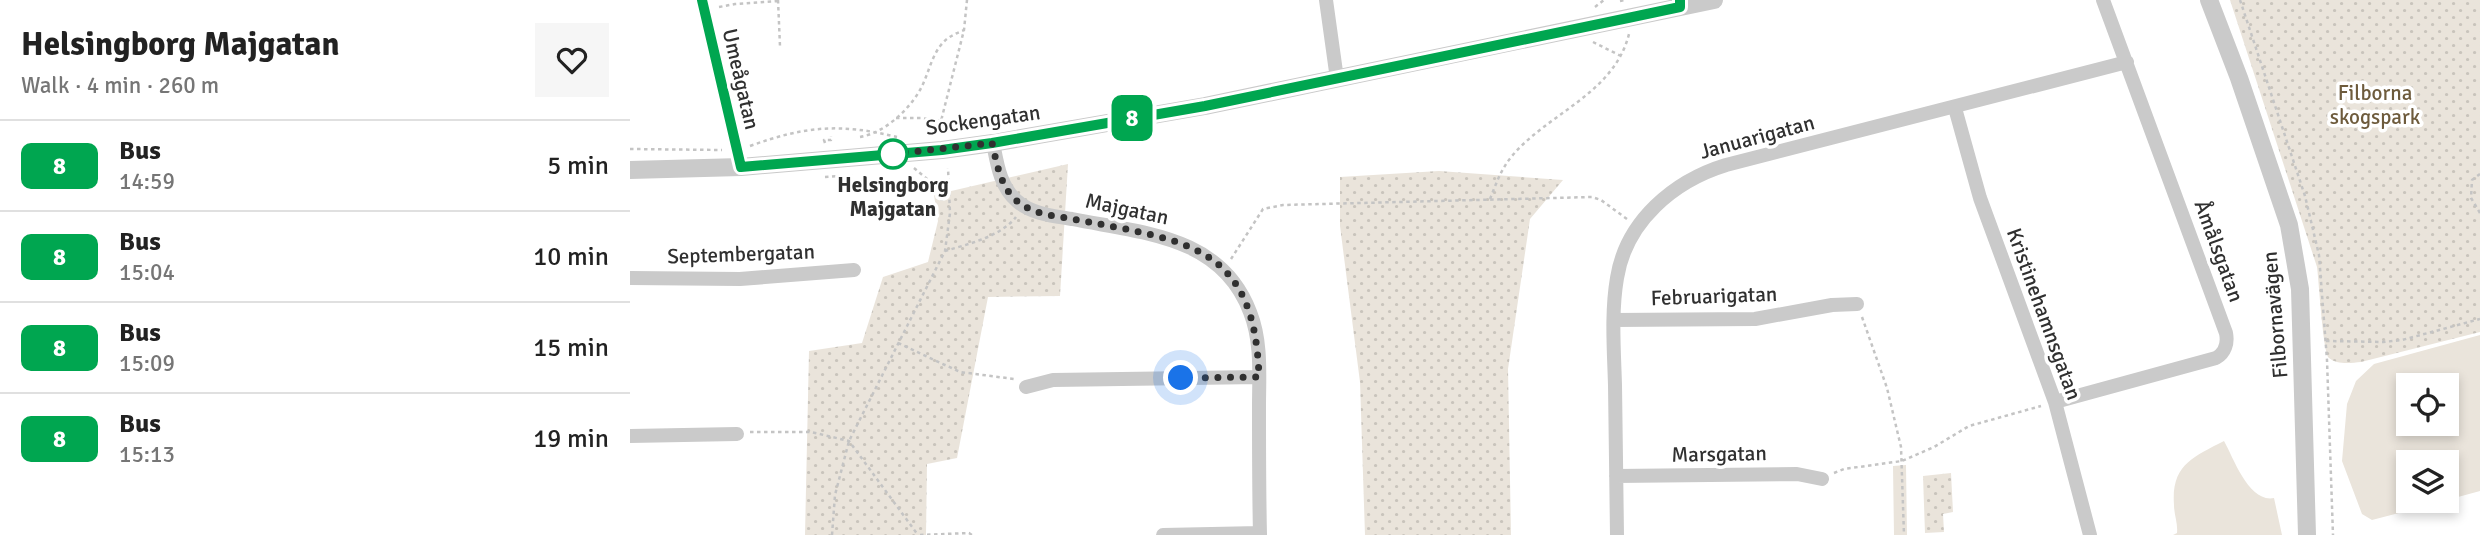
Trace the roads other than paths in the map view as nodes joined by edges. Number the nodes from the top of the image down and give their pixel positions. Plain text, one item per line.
1 (1326, 0) edge
2 (1714, 0) edge
3 (2103, 0) edge
4 (2209, 0) edge
5 (703, 5) edge
6 (2127, 62) junction
7 (1337, 79) junction
8 (1955, 108) junction
9 (992, 143) junction
10 (738, 159) junction
11 (630, 170) edge
12 (854, 270) dead end
13 (630, 278) edge
14 (1857, 304) road end
15 (1614, 320) junction
16 (1259, 377) junction
17 (1026, 387) road end
18 (2055, 402) junction
19 (737, 434) road end
20 (630, 436) edge
21 (1616, 476) junction
22 (1822, 479) road end
23 (1260, 534) edge
24 (1163, 535) edge
25 (1618, 535) edge
26 (2090, 535) edge
27 (2305, 535) edge

1 - 7 street
2 - 7 street, Sockengatan
3 - 6 street, Åmålsgatan
4 - 27 street, Filbornavägen
5 - 10 street, Umeågatan
6 - 8 street, Januarigatan
6 - 18 street, Åmålsgatan
7 - 9 street, Sockengatan
8 - 15 street, Januarigatan
8 - 18 street, Kristinehamnsgatan
9 - 10 street, Sockengatan
9 - 16 street, Majgatan
10 - 11 street, Sockengatan
12 - 13 street, Septembergatan
14 - 15 street, Februarigatan
15 - 21 street, Januarigatan
16 - 17 street
16 - 23 street, Majgatan
18 - 26 street, Kristinehamnsgatan
19 - 20 street
21 - 22 street, Marsgatan
21 - 25 street, Januarigatan
23 - 24 street

